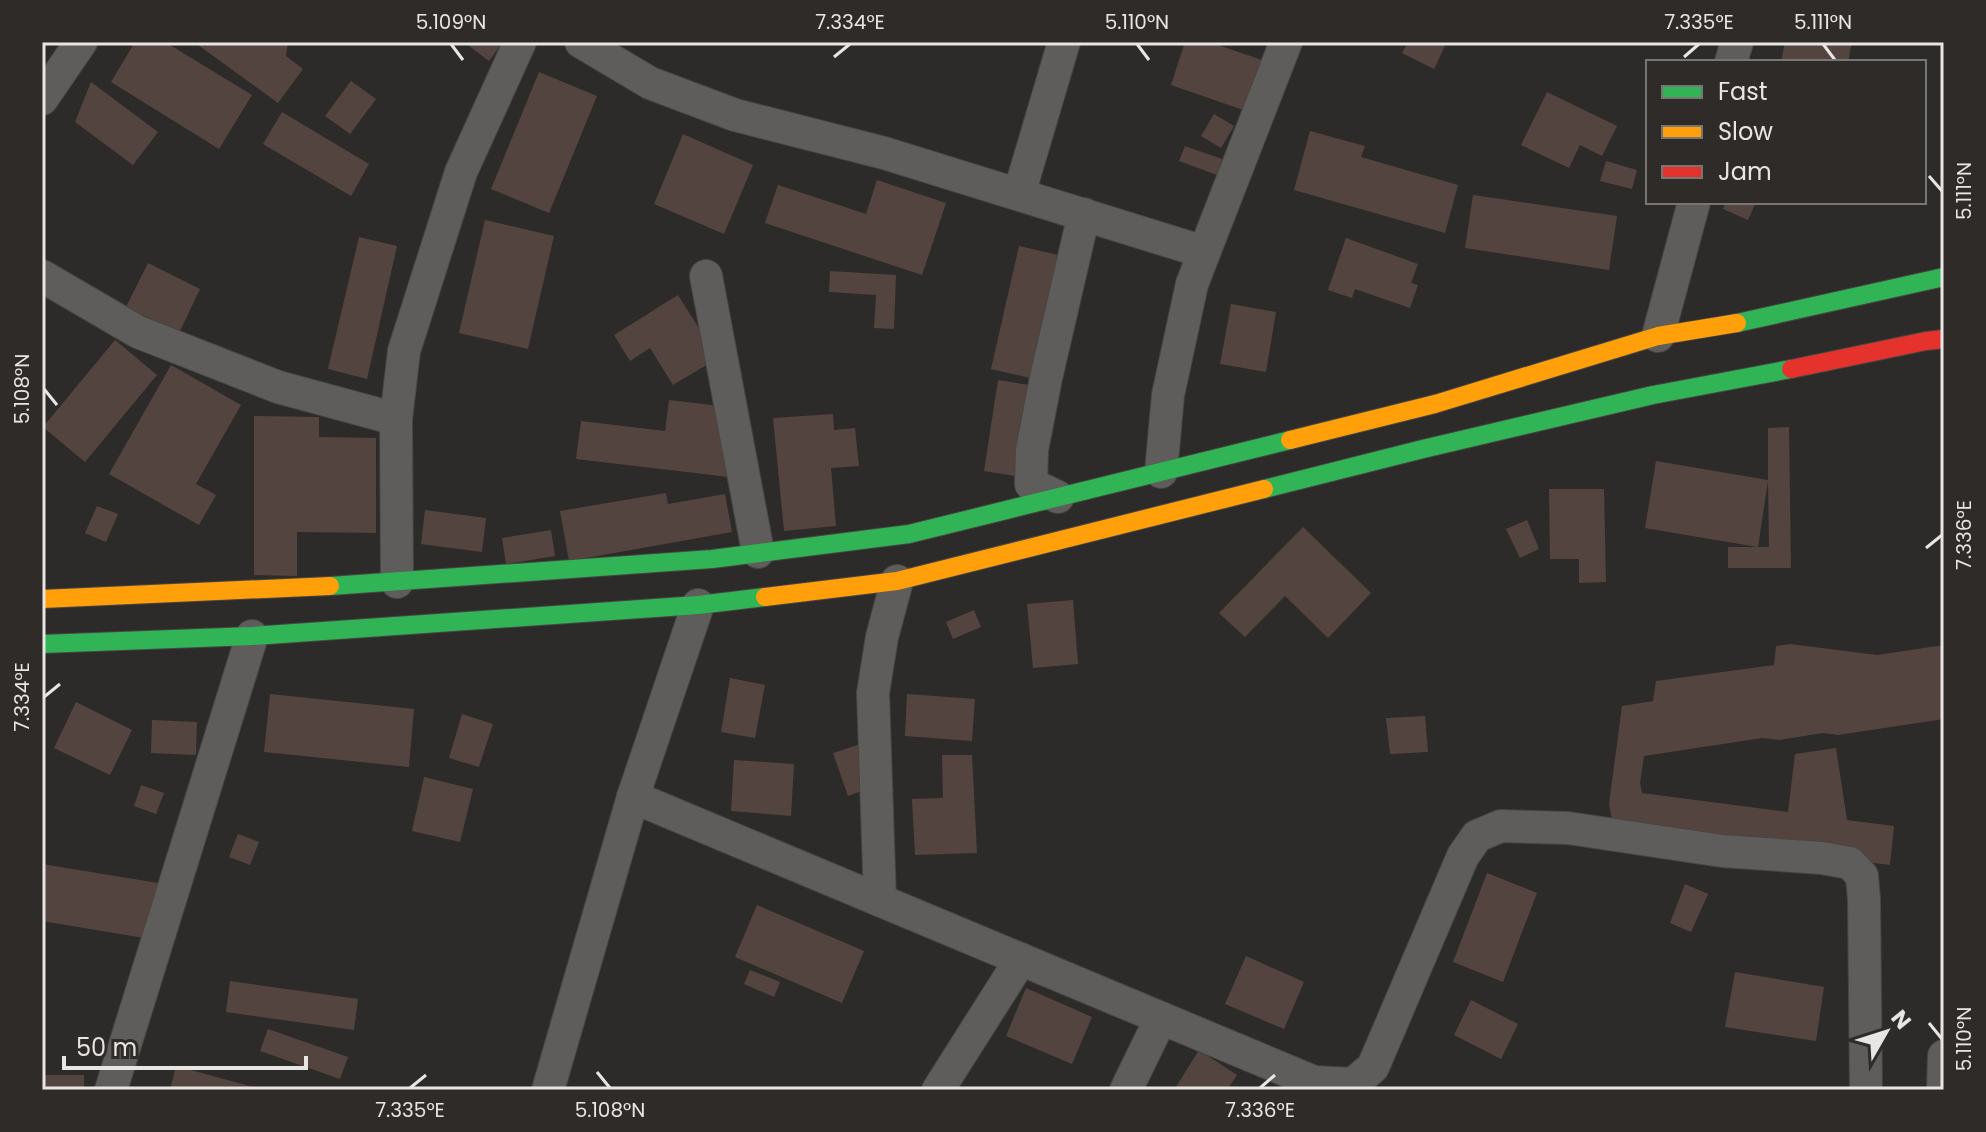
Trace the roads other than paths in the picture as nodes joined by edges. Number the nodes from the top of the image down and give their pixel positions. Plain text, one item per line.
1 (81, 42) edge
2 (520, 42) edge
3 (581, 42) edge
4 (1064, 42) edge
5 (1286, 42) edge
6 (42, 99) edge
7 (1019, 194) junction
8 (1693, 204) edge
9 (1084, 214) junction
10 (1204, 252) junction
11 (42, 276) edge
12 (706, 276) dead end
13 (1944, 277) edge
14 (1658, 336) junction
15 (1944, 339) edge
16 (396, 419) junction
17 (1161, 472) junction
18 (1058, 497) junction
19 (758, 552) junction
20 (897, 581) junction
21 (397, 582) junction
22 (42, 599) edge
23 (698, 605) junction
24 (252, 636) junction
25 (42, 644) edge
26 (633, 797) junction
27 (880, 900) junction
28 (1021, 959) junction
29 (1161, 1018) junction
30 (1944, 1056) edge
31 (111, 1090) edge
32 (548, 1090) edge
33 (938, 1090) edge
34 (1126, 1090) edge
35 (1866, 1090) edge
36 (1943, 1090) edge

1 - 6 street
2 - 16 street
3 - 7 street
4 - 7 street
5 - 10 street
7 - 9 street
8 - 14 street
9 - 10 street
9 - 18 street
10 - 17 street
11 - 16 street
12 - 19 street
13 - 14 main road
14 - 17 main road
15 - 20 main road
16 - 21 street
17 - 18 main road
18 - 19 main road
19 - 21 main road
20 - 23 main road
20 - 27 street
21 - 22 main road
23 - 24 main road
23 - 26 street
24 - 25 main road
24 - 31 street
26 - 27 street
26 - 32 street
27 - 28 street
28 - 29 street
28 - 33 street
29 - 34 street
29 - 35 street
30 - 36 street

